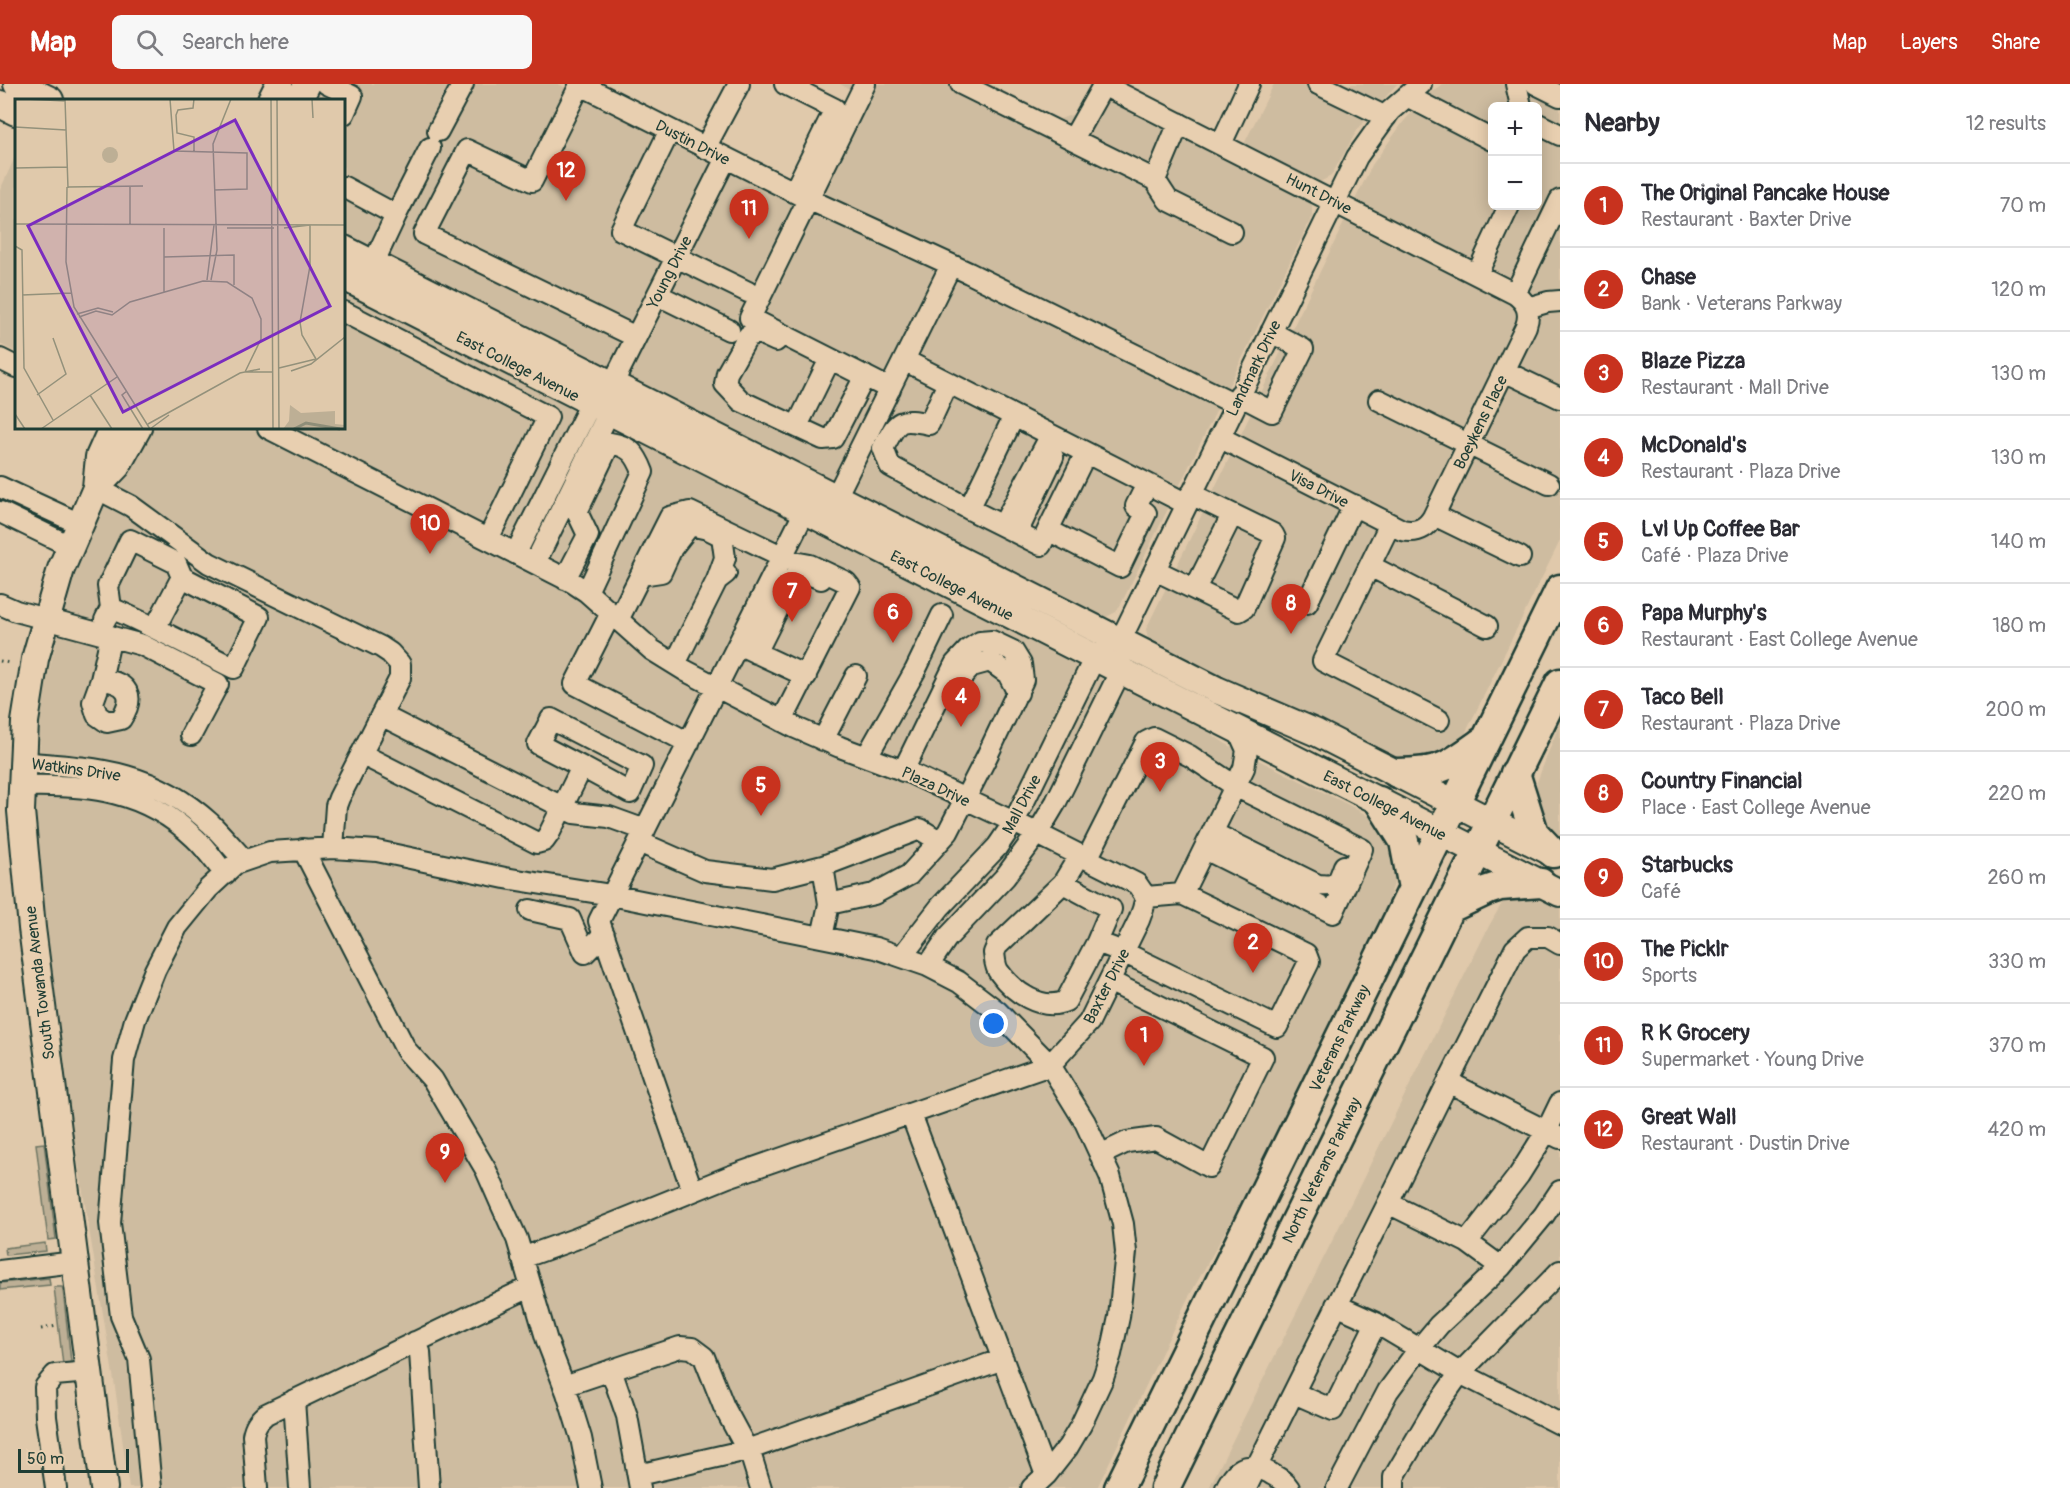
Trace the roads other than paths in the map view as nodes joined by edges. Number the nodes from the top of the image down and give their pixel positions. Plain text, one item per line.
1 (17, 84) edge
2 (279, 84) edge
3 (307, 84) edge
4 (327, 84) edge
5 (464, 84) edge
6 (580, 84) edge
7 (739, 84) edge
8 (785, 84) edge
9 (866, 84) edge
10 (961, 84) edge
11 (1105, 84) edge
12 (1249, 84) edge
13 (1318, 84) edge
14 (1516, 84) edge
15 (1536, 84) edge
16 (1416, 87) edge
17 (358, 90) edge
18 (1560, 96) edge
19 (48, 99) edge
20 (272, 99) edge
21 (300, 99) edge
22 (1520, 102) edge
23 (0, 104) edge
24 (15, 112) edge
25 (345, 112) edge
26 (1386, 117) junction
27 (1179, 123) junction
28 (1542, 126) edge
29 (670, 130) junction
30 (1560, 135) edge
31 (1488, 137) edge
32 (1073, 139) junction
33 (1221, 144) junction
34 (705, 148) junction
35 (726, 158) junction
36 (1155, 180) junction
37 (345, 189) edge
38 (801, 195) junction
39 (1560, 200) edge
40 (1335, 201) junction
41 (1507, 210) edge
42 (396, 215) junction
43 (1232, 232) dead end
44 (345, 250) edge
45 (677, 256) junction
46 (373, 264) junction
47 (951, 265) junction
48 (1477, 274) junction
49 (345, 278) edge
50 (748, 291) dead end
51 (658, 294) junction
52 (1559, 299) edge
53 (1521, 301) junction
54 (345, 313) edge
55 (729, 330) dead end
56 (1271, 332) junction
57 (636, 337) junction
58 (0, 359) edge
59 (904, 360) junction
60 (828, 363) junction
61 (15, 366) edge
62 (1504, 371) junction
63 (865, 376) junction
64 (948, 383) junction
65 (612, 385) junction
66 (890, 389) junction
67 (1560, 398) edge
68 (1237, 400) junction
69 (1379, 400) dead end
70 (600, 407) junction
71 (1014, 416) junction
72 (797, 426) junction
73 (112, 429) edge
74 (137, 429) edge
75 (275, 429) edge
76 (1219, 437) junction
77 (1047, 442) junction
78 (1468, 445) junction
79 (1086, 453) junction
80 (695, 455) junction
81 (1147, 484) junction
82 (1549, 484) dead end
83 (0, 487) edge
84 (96, 488) junction
85 (837, 494) junction
86 (545, 495) junction
87 (1189, 499) junction
88 (564, 505) junction
89 (1354, 505) junction
90 (969, 509) junction
91 (806, 511) junction
92 (0, 512) edge
93 (1232, 515) junction
94 (1434, 515) junction
95 (1390, 524) junction
96 (1010, 529) junction
97 (1420, 530) joint
98 (1048, 531) junction
99 (75, 535) junction
100 (488, 539) junction
101 (745, 539) junction
102 (516, 553) junction
103 (783, 557) junction
104 (1520, 557) dead end
105 (536, 563) junction
106 (1370, 566) junction
107 (1155, 570) junction
108 (641, 575) junction
109 (182, 577) junction
110 (565, 579) junction
111 (717, 580) junction
112 (1195, 589) junction
113 (1560, 589) edge
114 (587, 592) junction
115 (842, 603) junction
116 (1307, 603) dead end
117 (0, 604) edge
118 (111, 608) junction
119 (942, 615) dead end
120 (614, 616) junction
121 (46, 619) junction
122 (1487, 626) dead end
123 (156, 628) junction
124 (105, 634) junction
125 (1120, 641) junction
126 (748, 648) junction
127 (1095, 657) junction
128 (675, 664) junction
129 (1121, 670) junction
130 (1022, 672) junction
131 (965, 674) junction
132 (806, 676) junction
133 (856, 676) dead end
134 (101, 680) dead end
135 (1560, 683) edge
136 (718, 687) junction
137 (1018, 693) junction
138 (381, 715) junction
139 (1439, 720) dead end
140 (782, 721) junction
141 (1238, 730) junction
142 (191, 735) dead end
143 (1486, 739) junction
144 (823, 740) junction
145 (917, 742) junction
146 (690, 743) junction
147 (361, 754) junction
148 (867, 756) junction
149 (582, 767) junction
150 (903, 771) junction
151 (1397, 773) junction
152 (1515, 773) junction
153 (22, 774) junction
154 (1235, 786) junction
155 (965, 799) junction
156 (1379, 801) junction
157 (1455, 802) junction
158 (1269, 803) junction
159 (563, 807) junction
160 (1014, 822) junction
161 (1492, 822) junction
162 (1440, 833) junction
163 (1037, 834) junction
164 (642, 836) junction
165 (1209, 841) junction
166 (939, 842) junction
167 (333, 848) junction
168 (303, 849) junction
169 (1478, 853) junction
170 (1557, 855) edge
171 (1084, 857) junction
172 (244, 860) junction
173 (823, 866) junction
174 (225, 873) junction
175 (1063, 883) junction
176 (555, 886) junction
177 (1413, 888) junction
178 (1550, 888) edge
179 (1182, 894) junction
180 (611, 896) junction
181 (1146, 897) junction
182 (829, 904) junction
183 (1450, 908) junction
184 (604, 934) junction
185 (822, 937) junction
186 (1096, 942) junction
187 (1560, 944) edge
188 (1123, 952) junction
189 (902, 956) junction
190 (927, 966) junction
191 (1109, 981) junction
192 (1050, 1065) junction
193 (1448, 1082) junction
194 (1560, 1103) edge
195 (911, 1114) junction
196 (1553, 1135) edge
197 (1100, 1155) junction
198 (692, 1190) junction
199 (1560, 1191) edge
200 (1388, 1203) junction
201 (1467, 1242) junction
202 (522, 1258) junction
203 (75, 1262) junction
204 (1501, 1267) junction
205 (0, 1271) edge
206 (1560, 1271) edge
207 (530, 1287) junction
208 (1336, 1305) junction
209 (1376, 1323) junction
210 (415, 1342) junction
211 (1419, 1349) junction
212 (1002, 1359) junction
213 (611, 1370) junction
214 (89, 1372) junction
215 (1460, 1373) junction
216 (564, 1386) junction
217 (1294, 1393) junction
218 (294, 1400) junction
219 (1560, 1424) edge
220 (747, 1450) junction
221 (1257, 1466) junction
222 (1039, 1481) edge
223 (639, 1482) edge
224 (56, 1488) edge
225 (104, 1488) edge
226 (151, 1488) edge
227 (257, 1488) edge
228 (300, 1488) edge
229 (429, 1488) edge
230 (591, 1488) edge
231 (761, 1488) edge
232 (1119, 1488) edge
233 (1165, 1488) edge
234 (1226, 1488) edge
235 (1246, 1488) edge
236 (1289, 1488) edge
237 (1337, 1488) edge
238 (1394, 1488) edge

1 - 19 main road
2 - 20 main road
3 - 21 main road
4 - 17 street
5 - 42 street
6 - 29 street, Dustin Drive
6 - 57 street
7 - 34 street
8 - 38 street
9 - 38 street
10 - 32 street
11 - 27 street, Hunt Drive
11 - 32 street
12 - 33 street
13 - 26 street
14 - 22 street
15 - 18 street
16 - 26 street, Landmark Drive
16 - 31 street
17 - 25 street
23 - 24 main road
26 - 40 street, Landmark Drive
27 - 33 street, Hunt Drive
27 - 36 street
28 - 30 street
29 - 34 street, Dustin Drive
29 - 45 street
32 - 36 street
33 - 40 street, Hunt Drive
34 - 35 street, Dustin Drive
35 - 38 street, Dustin Drive
35 - 45 street, Young Drive
36 - 43 street
37 - 42 street
38 - 47 street, Dustin Drive
38 - 60 street
39 - 53 street, Boeykens Place
40 - 48 street, Hunt Drive
40 - 56 street, Landmark Drive
41 - 48 street
42 - 46 street
44 - 46 main road, East College Avenue
45 - 50 street
45 - 51 street, Young Drive
46 - 65 main road, East College Avenue
47 - 59 street
47 - 68 street, Dustin Drive
48 - 53 street, Hunt Drive
49 - 70 main road, East College Avenue
51 - 55 street
51 - 57 street, Young Drive
52 - 53 street
53 - 62 street, Boeykens Place
54 - 100 street
56 - 68 street, Landmark Drive
56 - 68 street, Dustin Drive
57 - 65 street, Young Drive
58 - 61 street
59 - 64 street
59 - 66 street
60 - 63 street
60 - 72 street
60 - 72 street
62 - 67 street
62 - 78 street, Boeykens Place
63 - 66 street
63 - 72 street
64 - 71 street
64 - 90 street
65 - 70 street
65 - 85 main road, East College Avenue
66 - 85 street
68 - 76 street, Landmark Drive
69 - 78 street
70 - 80 main road, East College Avenue
70 - 86 street
70 - 88 street
71 - 77 street
71 - 90 street
73 - 84 main road, South Towanda Avenue
74 - 84 main road, South Towanda Avenue
75 - 100 street, Plaza Drive
76 - 87 street, Landmark Drive
76 - 89 street, Visa Drive
77 - 79 street
77 - 96 street
78 - 82 street
78 - 94 street, Boeykens Place
79 - 81 street
79 - 98 street
80 - 85 main road
80 - 91 main road, East College Avenue
81 - 87 street
81 - 98 street
83 - 99 street
84 - 99 main road, South Towanda Avenue
84 - 138 street
85 - 125 main road, East College Avenue
86 - 88 street
86 - 102 street
87 - 93 street
87 - 107 street, Landmark Drive
88 - 105 street
89 - 95 street, Visa Drive
89 - 116 street
90 - 96 street
91 - 103 street
91 - 127 main road, East College Avenue
92 - 99 street
93 - 112 street
93 - 112 street
94 - 97 street, Boeykens Place
94 - 104 street
95 - 97 street, Visa Drive
95 - 106 street
96 - 98 street
99 - 121 main road, South Towanda Avenue
100 - 102 street, Plaza Drive
101 - 103 street
101 - 108 street
101 - 111 street
102 - 105 street, Plaza Drive
103 - 115 street
103 - 126 street
105 - 110 street, Plaza Drive
106 - 122 street
106 - 139 street
107 - 112 street
107 - 125 street, Landmark Drive
108 - 111 street
108 - 120 street
109 - 118 street
109 - 123 street
109 - 123 street
110 - 114 street, Plaza Drive
110 - 114 street
111 - 128 street
113 - 143 highway, Veterans Parkway
114 - 120 street, Plaza Drive
115 - 126 street
115 - 132 street
117 - 121 street
118 - 123 street
118 - 124 street
119 - 148 street
120 - 128 street, Plaza Drive
120 - 146 street
121 - 124 street
121 - 153 main road, South Towanda Avenue
124 - 134 street
124 - 142 street
125 - 127 street
125 - 129 street, Landmark Drive
125 - 151 main road, East College Avenue
126 - 132 street
126 - 136 street
127 - 129 main road, East College Avenue
127 - 160 street, Mall Drive
128 - 136 street, Plaza Drive
129 - 141 main road, East College Avenue
129 - 163 street, Mall Drive
130 - 131 street
130 - 137 street
130 - 145 street
131 - 137 street
131 - 145 street
132 - 140 street
133 - 144 street
135 - 152 highway
136 - 140 street, Plaza Drive
136 - 146 street
137 - 155 street
138 - 147 street
138 - 159 street
140 - 144 street, Plaza Drive
141 - 154 street
141 - 156 main road, East College Avenue
143 - 151 highway
143 - 157 highway, Veterans Parkway
144 - 148 street, Plaza Drive
145 - 150 street
146 - 164 street
147 - 159 street
147 - 167 street
148 - 150 street, Plaza Drive
149 - 149 street
149 - 159 street
150 - 155 street, Plaza Drive
151 - 157 main road, East College Avenue
152 - 161 highway
152 - 170 highway
153 - 172 street, Watkins Drive
153 - 174 street, Watkins Drive
153 - 203 main road, South Towanda Avenue
154 - 158 street
154 - 165 street
154 - 171 street
155 - 160 street, Plaza Drive
155 - 166 street
156 - 162 main road, East College Avenue
156 - 177 highway
157 - 161 main road, East College Avenue
157 - 162 highway, Veterans Parkway
158 - 165 street
158 - 165 street
159 - 164 street
160 - 163 street, Plaza Drive
160 - 189 street, Mall Drive
161 - 169 highway
161 - 170 main road, East College Avenue
162 - 169 main road, East College Avenue
162 - 177 highway, Veterans Parkway
163 - 171 street, Plaza Drive
163 - 190 street, Mall Drive
164 - 173 street
164 - 180 street
165 - 179 street
166 - 173 street
166 - 182 street
167 - 168 street
167 - 176 street
168 - 172 street
168 - 202 street
169 - 178 main road, East College Avenue
169 - 183 highway, North Veterans Parkway
171 - 175 street
171 - 181 street, Plaza Drive
172 - 174 street
173 - 182 street
174 - 226 street
175 - 186 street
175 - 186 street
176 - 180 street
176 - 184 street
177 - 232 highway, Veterans Parkway
178 - 183 highway
179 - 181 street
179 - 188 street
180 - 184 street
180 - 185 street
181 - 188 street, Baxter Drive
182 - 185 street
183 - 233 highway, North Veterans Parkway
184 - 198 street
185 - 189 street
186 - 188 street
187 - 193 street
188 - 191 street, Baxter Drive
189 - 190 street
190 - 192 street
191 - 192 street, Baxter Drive
191 - 197 street
192 - 195 street
192 - 197 street
193 - 196 street
193 - 200 street
194 - 196 street
195 - 198 street
195 - 212 street
196 - 201 street
197 - 222 street
198 - 202 street
199 - 204 street
200 - 201 street
200 - 208 street
201 - 204 street
202 - 207 street
203 - 205 street
203 - 214 main road, South Towanda Avenue
204 - 211 street
206 - 215 street
207 - 210 street
207 - 216 street
208 - 209 street
208 - 217 street
209 - 211 street
209 - 217 street
210 - 218 street
210 - 229 street
211 - 215 street
211 - 237 street
212 - 220 street
212 - 222 street
213 - 216 street
213 - 220 street
213 - 223 street
214 - 224 street
214 - 225 main road, South Towanda Avenue
215 - 219 street
215 - 238 street
216 - 230 street
217 - 221 street
218 - 227 street
218 - 228 street
220 - 223 street
220 - 231 street
221 - 234 street
221 - 235 street
221 - 236 street

